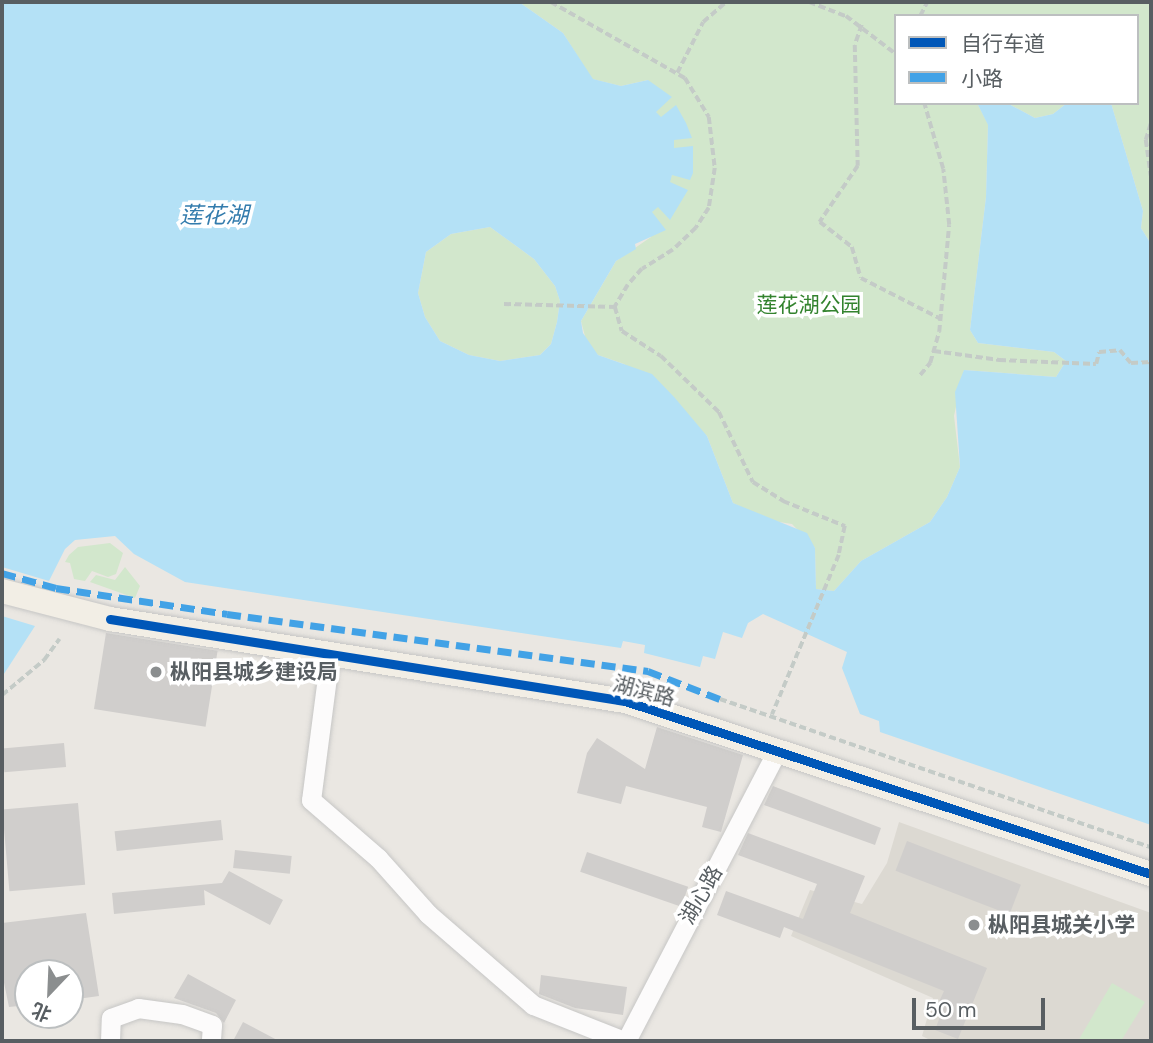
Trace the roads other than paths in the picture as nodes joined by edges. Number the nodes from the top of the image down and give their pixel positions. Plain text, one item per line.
1 (2, 591) edge
2 (330, 654) junction
3 (778, 749) junction
4 (1151, 874) edge
5 (110, 1041) edge
6 (211, 1041) edge
7 (625, 1041) edge

1 - 2 main road, 湖滨路
2 - 3 main road, 湖滨路
2 - 7 lane
3 - 4 main road, 湖滨路
3 - 7 lane, 湖心路
5 - 6 lane

